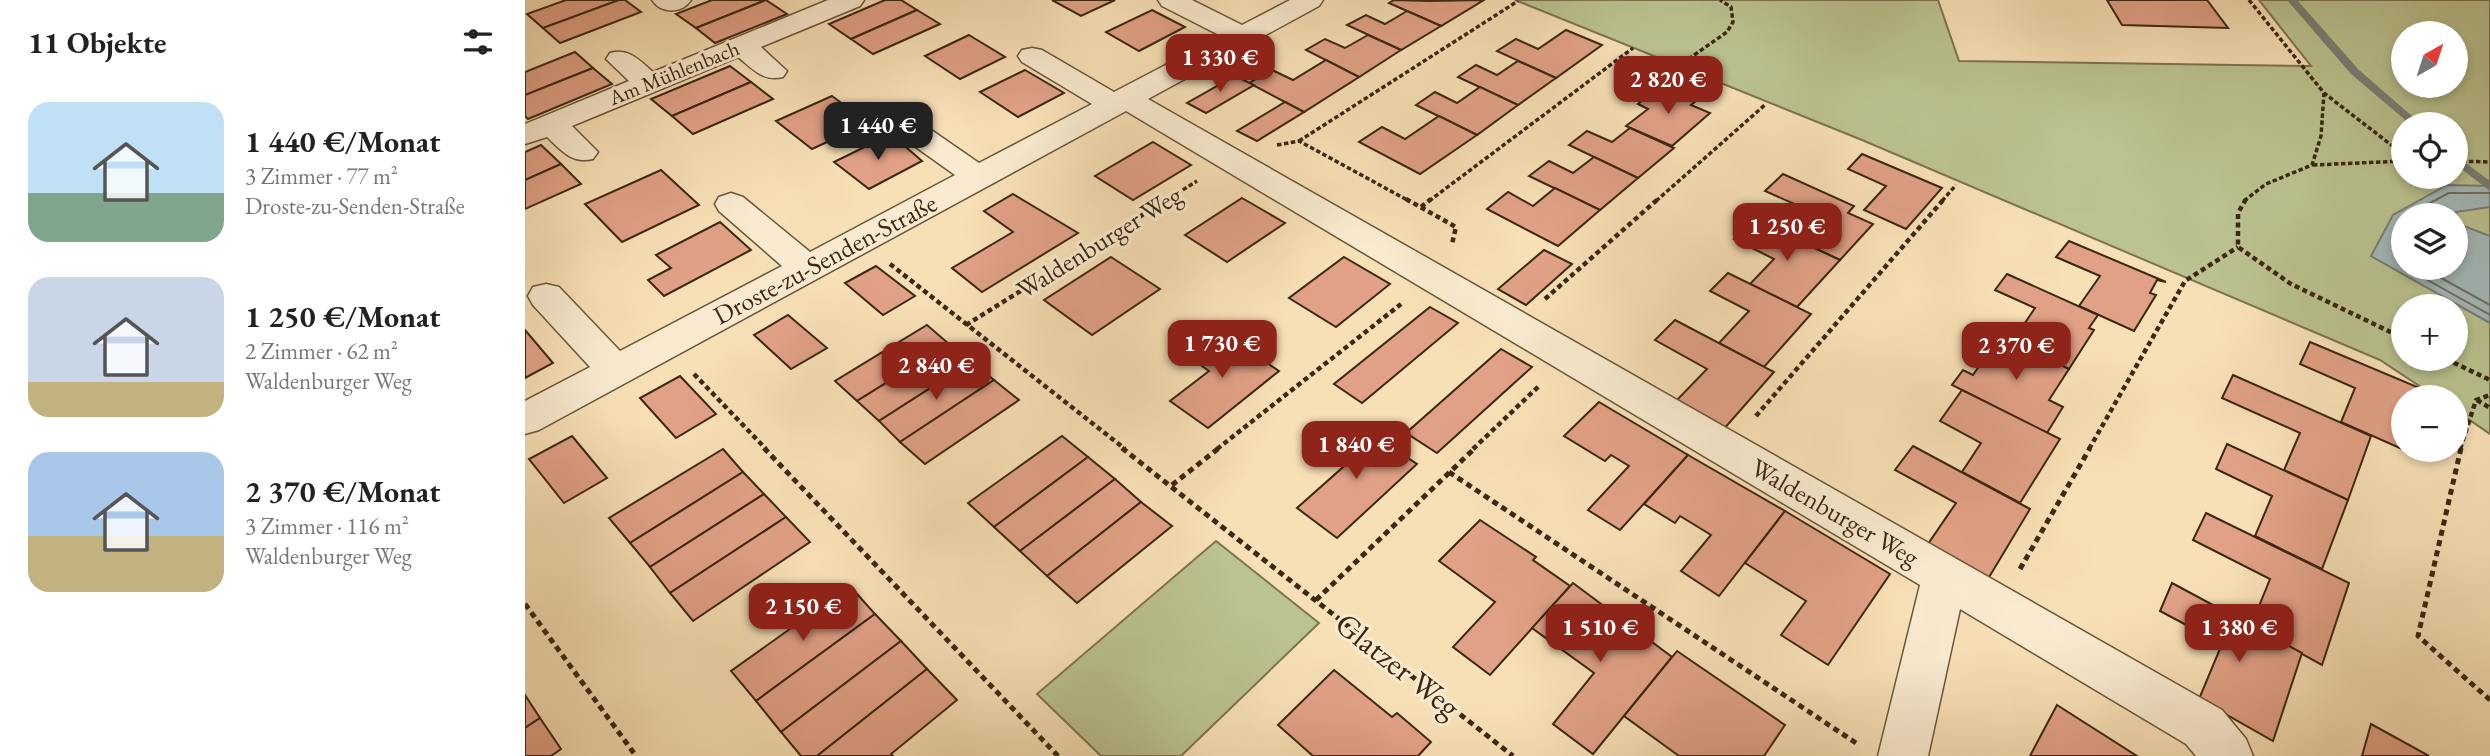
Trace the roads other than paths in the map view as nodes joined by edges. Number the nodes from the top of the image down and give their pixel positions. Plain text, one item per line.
1 (665, 0) edge
2 (678, 0) edge
3 (851, 0) edge
4 (1171, 0) edge
5 (1310, 0) edge
6 (816, 6) edge
7 (1243, 36) junction
8 (741, 45) junction
9 (1032, 56) dead end
10 (620, 60) dead end
11 (773, 71) dead end
12 (649, 83) junction
13 (1121, 102) junction
14 (900, 122) dead end
15 (538, 129) edge
16 (582, 152) dead end
17 (980, 178) junction
18 (731, 204) dead end
19 (806, 279) junction
20 (546, 296) dead end
21 (615, 370) junction
22 (525, 419) edge
23 (1945, 575) junction
24 (1883, 752) edge
25 (2228, 756) edge

1 - 2 street
3 - 6 street, Am Mühlenbach
4 - 7 street
5 - 7 street, Droste-zu-Senden-Straße
6 - 8 street, Am Mühlenbach
7 - 13 street, Droste-zu-Senden-Straße
8 - 11 street
8 - 12 street, Am Mühlenbach
9 - 13 street, Waldenburger Weg
10 - 12 street
12 - 15 street, Am Mühlenbach
13 - 17 street, Droste-zu-Senden-Straße
13 - 23 street, Waldenburger Weg
14 - 17 street
15 - 16 street
17 - 19 street, Droste-zu-Senden-Straße
18 - 19 street
19 - 21 street, Droste-zu-Senden-Straße
20 - 21 street
21 - 22 street, Droste-zu-Senden-Straße
23 - 24 street
23 - 25 street, Waldenburger Weg

